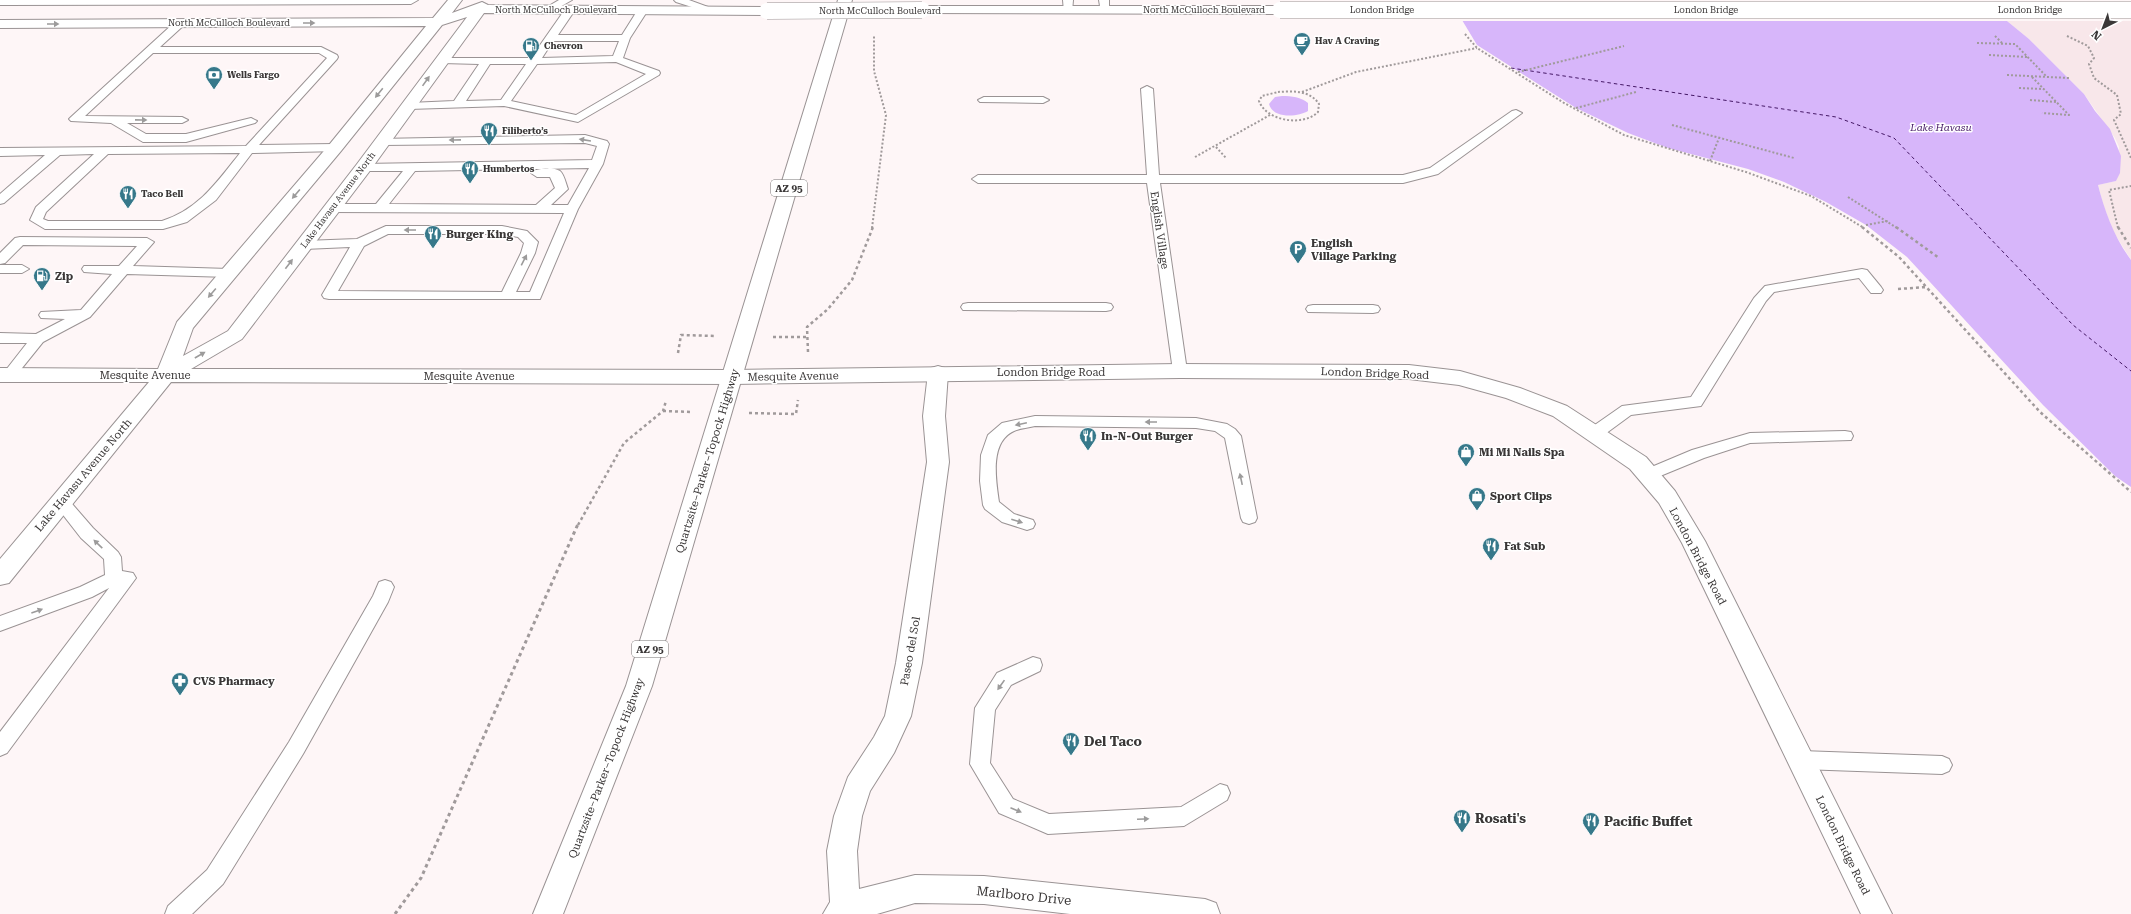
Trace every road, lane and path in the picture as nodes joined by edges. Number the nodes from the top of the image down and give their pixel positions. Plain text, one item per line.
1 (411, 0) edge
2 (679, 0) edge
3 (845, 0) edge
4 (0, 1) edge
5 (197, 1) edge
6 (483, 5) edge
7 (569, 5) edge
8 (1068, 5) edge
9 (1105, 5) edge
10 (449, 8) edge
11 (643, 10) junction
12 (714, 10) junction
13 (1280, 10) joint
14 (2131, 10) edge
15 (0, 24) edge
16 (24, 24) junction
17 (179, 24) junction
18 (876, 30) dead end
19 (1464, 33) dead end
20 (2062, 33) dead end
21 (550, 38) junction
22 (625, 38) junction
23 (1977, 42) dead end
24 (1624, 46) dead end
25 (1477, 48) junction
26 (150, 50) junction
27 (1989, 55) dead end
28 (2027, 57) junction
29 (617, 59) junction
30 (442, 60) junction
31 (487, 60) junction
32 (534, 61) junction
33 (1517, 72) junction
34 (2007, 75) dead end
35 (2032, 76) junction
36 (2047, 77) junction
37 (2069, 78) dead end
38 (2019, 88) dead end
39 (1147, 89) dead end
40 (2045, 89) junction
41 (1302, 92) junction
42 (1636, 92) dead end
43 (984, 100) dead end
44 (1043, 100) dead end
45 (2030, 100) dead end
46 (2057, 102) junction
47 (504, 103) junction
48 (458, 104) junction
49 (409, 106) junction
50 (1576, 108) dead end
51 (1516, 113) dead end
52 (2042, 113) dead end
53 (1270, 116) junction
54 (115, 120) junction
55 (182, 120) dead end
56 (215, 120) dead end
57 (251, 121) junction
58 (275, 121) junction
59 (1672, 125) dead end
60 (1719, 138) junction
61 (382, 141) junction
62 (334, 148) junction
63 (248, 150) junction
64 (57, 151) junction
65 (105, 151) junction
66 (0, 152) edge
67 (1794, 158) dead end
68 (2131, 158) edge
69 (1710, 161) junction
70 (1152, 163) junction
71 (597, 164) junction
72 (363, 168) junction
73 (409, 170) junction
74 (978, 179) dead end
75 (1153, 179) junction
76 (2131, 186) edge
77 (1848, 197) dead end
78 (0, 200) edge
79 (331, 208) junction
80 (380, 208) junction
81 (540, 208) junction
82 (572, 209) junction
83 (1888, 221) junction
84 (1866, 224) dead end
85 (359, 243) junction
86 (304, 245) junction
87 (2131, 248) edge
88 (1939, 258) dead end
89 (0, 260) edge
90 (125, 268) junction
91 (0, 269) edge
92 (22, 269) dead end
93 (89, 269) dead end
94 (229, 273) junction
95 (1927, 287) junction
96 (1876, 290) joint
97 (506, 295) junction
98 (968, 307) dead end
99 (1106, 307) dead end
100 (1313, 309) dead end
101 (1373, 309) dead end
102 (85, 314) junction
103 (46, 315) dead end
104 (808, 337) dead end
105 (0, 338) edge
106 (38, 339) junction
107 (1180, 371) junction
108 (938, 373) junction
109 (5, 375) edge
110 (166, 375) junction
111 (732, 376) junction
112 (663, 411) dead end
113 (1595, 433) junction
114 (1844, 436) dead end
115 (1648, 475) junction
116 (2131, 492) edge
117 (61, 502) junction
118 (1249, 518) dead end
119 (1027, 524) dead end
120 (0, 576) edge
121 (114, 578) junction
122 (385, 587) dead end
123 (0, 624) edge
124 (1034, 665) dead end
125 (0, 746) edge
126 (1801, 760) junction
127 (1942, 765) dead end
128 (1220, 793) dead end
129 (842, 911) edge
130 (176, 914) edge
131 (395, 914) edge
132 (548, 914) edge
133 (1205, 914) edge
134 (1877, 914) edge

1 - 5 main road
2 - 12 lane
3 - 111 main road, Quartzsite–Parker–Topock Highway / AZ 95
4 - 5 main road
5 - 16 main road
6 - 7 main road, North McCulloch Boulevard
6 - 10 main road, North McCulloch Boulevard
6 - 10 main road, North McCulloch Boulevard
6 - 30 main road, Lake Havasu Avenue North
7 - 11 main road, North McCulloch Boulevard
7 - 21 lane
8 - 9 main road, North McCulloch Boulevard
8 - 12 main road, North McCulloch Boulevard, bridge
9 - 13 main road, North McCulloch Boulevard
17 -> 10 main road, North McCulloch Boulevard
10 -> 62 main road, Lake Havasu Avenue North
11 - 12 main road, North McCulloch Boulevard
11 - 22 lane
13 - 14 main road, London Bridge, bridge
15 - 16 main road, North McCulloch Boulevard
16 -> 17 main road, North McCulloch Boulevard
17 - 26 lane
18 - 104 path
19 - 25 path
20 - 68 path
21 - 22 lane
21 - 32 lane
22 - 29 lane
23 - 28 path
24 - 33 path
25 - 33 path
25 - 41 path
26 - 54 lane
26 - 58 lane
27 - 28 path
28 - 36 path
29 - 32 lane
29 - 47 lane
30 - 31 lane
49 -> 30 main road, Lake Havasu Avenue North
31 - 32 lane
31 - 48 lane
32 - 47 lane
33 - 69 path
34 - 35 path
35 - 36 path
35 - 40 path
36 - 37 path
38 - 40 path
39 - 70 lane, English Village
40 - 46 path
41 - 53 path
41 - 53 path
42 - 50 path
43 - 44 lane
45 - 46 path
46 - 52 path
47 - 48 lane
48 - 49 lane
49 - 61 main road, Lake Havasu Avenue North
51 - 75 lane
53 - 70 path
54 -> 55 lane
54 - 57 lane
56 - 57 lane
57 - 58 lane
58 - 63 lane
59 - 60 path
60 - 67 path
60 - 69 path
71 -> 61 lane
61 - 72 main road, Lake Havasu Avenue North
62 - 63 lane
62 -> 94 main road, Lake Havasu Avenue North
63 - 65 lane
63 - 65 lane
64 - 65 lane
64 - 66 lane
64 - 78 lane
69 - 95 path
70 - 75 lane, English Village
71 - 73 lane
71 - 82 lane
72 - 73 lane
72 - 79 main road, Lake Havasu Avenue North
73 - 80 lane
73 - 81 lane
74 - 75 lane
75 - 107 lane, English Village
76 - 87 path
77 - 83 path
79 - 80 lane
79 - 86 main road, Lake Havasu Avenue North
80 - 81 lane
81 - 82 lane
82 - 97 lane
83 - 84 path
83 - 88 path
85 - 86 lane
85 - 97 lane
97 -> 85 lane
110 -> 86 main road, Lake Havasu Avenue North
89 - 90 lane
90 - 93 lane
90 - 94 lane
90 - 102 lane
91 - 92 lane
94 -> 110 main road, Lake Havasu Avenue North
95 - 96 path
95 - 116 path
96 - 113 lane
98 - 99 lane
100 - 101 lane
102 - 103 lane
102 - 106 lane
105 - 106 lane
106 - 109 lane
107 - 108 main road, London Bridge Road
107 - 113 main road, London Bridge Road
108 - 111 main road, Mesquite Avenue
108 - 129 main road, Paseo del Sol
109 - 110 main road, Mesquite Avenue
110 - 111 main road, Mesquite Avenue
110 - 117 main road, Lake Havasu Avenue North
111 - 132 main road, Quartzsite–Parker–Topock Highway / AZ 95
112 - 131 path
113 - 115 main road, London Bridge Road
114 - 115 lane
115 - 126 main road, London Bridge Road
117 - 120 main road, Lake Havasu Avenue North
121 -> 117 lane
118 -> 119 lane
123 -> 121 lane
121 - 125 lane
122 - 130 lane
124 -> 128 lane
126 - 127 lane
126 - 134 main road, London Bridge Road
129 - 133 main road, Marlboro Drive

